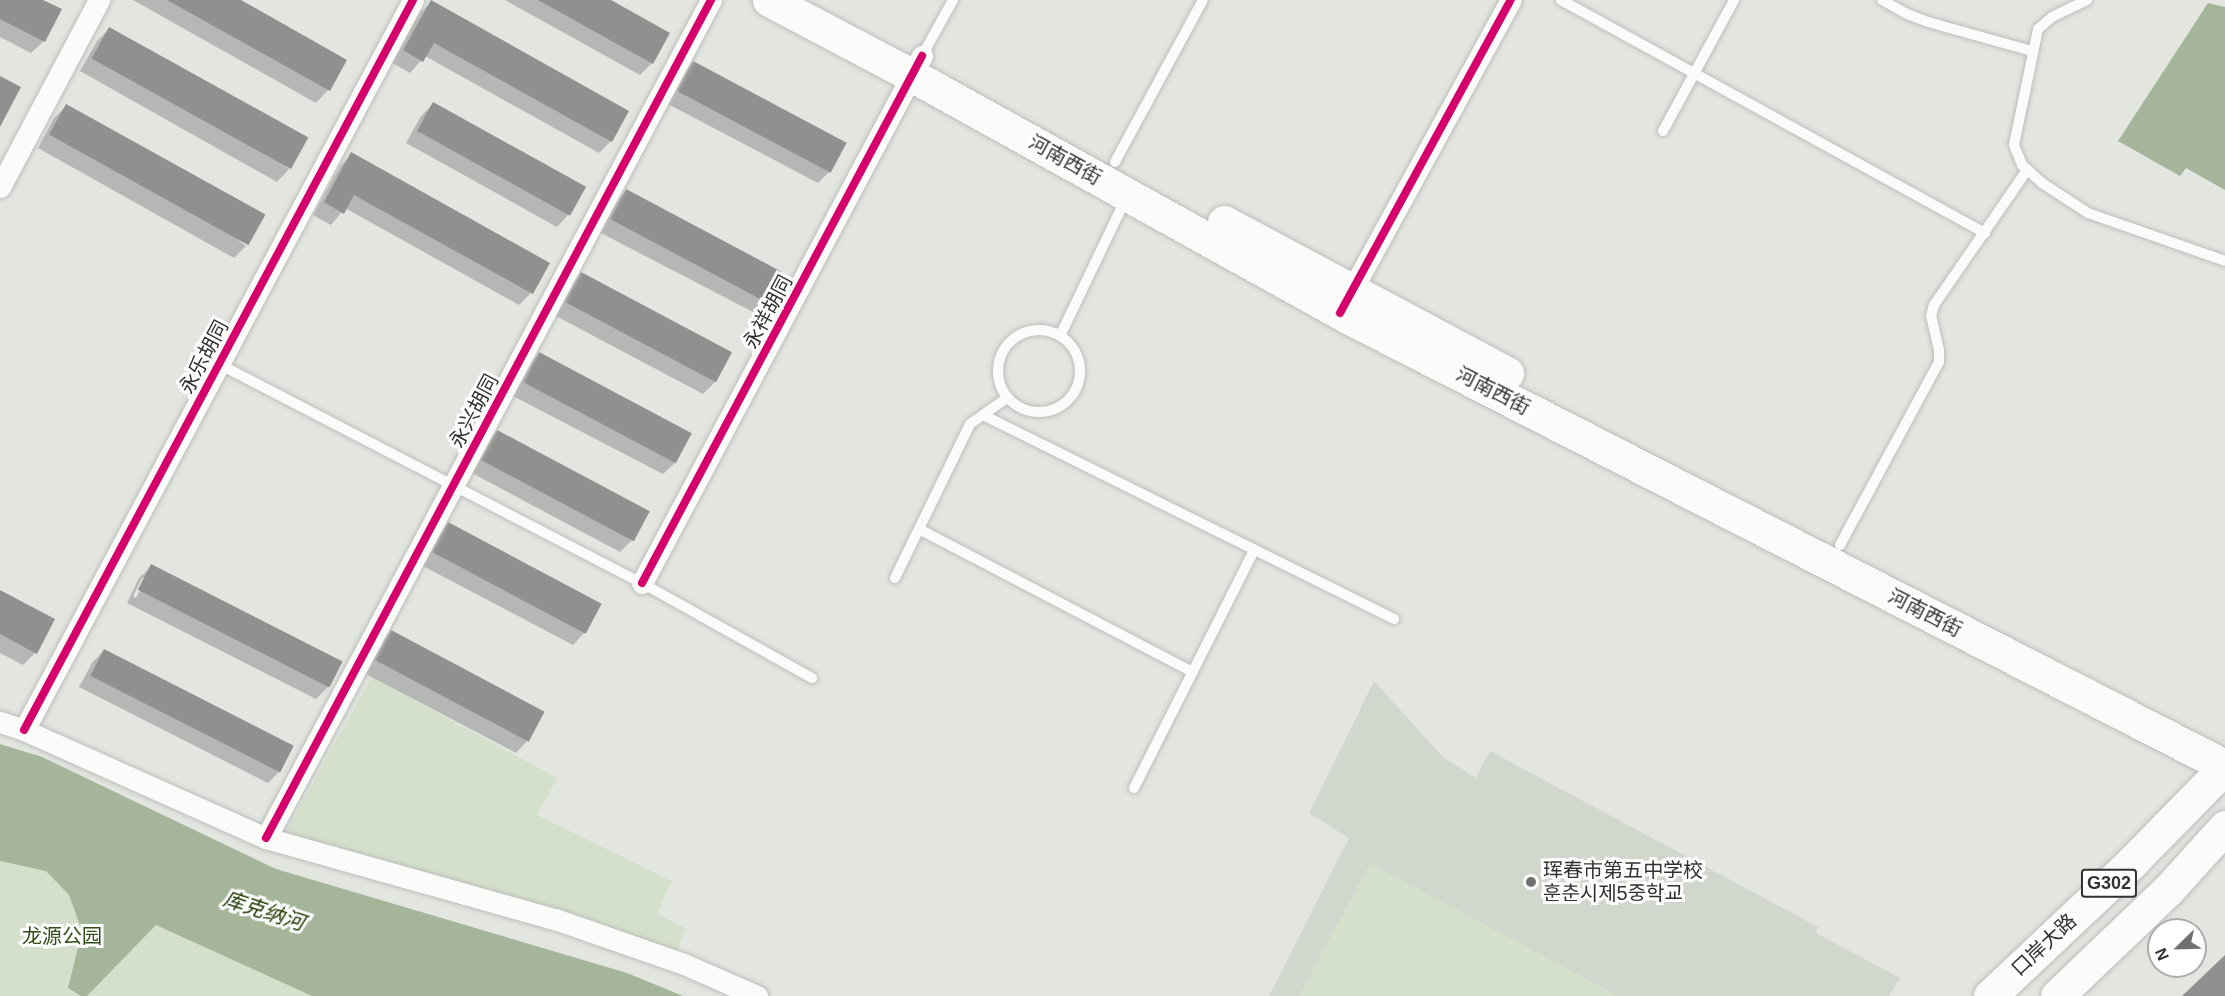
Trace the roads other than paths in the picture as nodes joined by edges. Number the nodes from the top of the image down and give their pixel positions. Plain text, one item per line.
1 (99, 0) edge
2 (413, 0) edge
3 (711, 0) edge
4 (769, 0) edge
5 (814, 0) edge
6 (953, 0) edge
7 (1203, 0) edge
8 (1511, 0) edge
9 (1561, 0) edge
10 (1734, 0) edge
11 (1882, 0) edge
12 (2087, 0) edge
13 (2032, 51) junction
14 (917, 66) junction
15 (1695, 73) junction
16 (1663, 131) dead end
17 (1115, 162) junction
18 (2027, 170) junction
19 (0, 187) edge
20 (1128, 195) junction
21 (1985, 233) junction
22 (2225, 261) edge
23 (1346, 302) junction
24 (1059, 336) junction
25 (219, 364) junction
26 (1007, 398) junction
27 (983, 415) junction
28 (454, 485) junction
29 (919, 529) junction
30 (1840, 545) junction
31 (1254, 550) junction
32 (895, 578) dead end
33 (642, 583) junction
34 (1394, 619) dead end
35 (1192, 672) junction
36 (812, 678) dead end
37 (0, 722) edge
38 (24, 729) junction
39 (2225, 745) edge
40 (2225, 767) edge
41 (1134, 788) dead end
42 (2225, 827) edge
43 (266, 838) junction
44 (2225, 857) edge
45 (2168, 890) junction
46 (757, 996) edge
47 (1990, 996) edge
48 (2057, 996) edge

1 - 19 street
2 - 25 street, 永乐胡同
3 - 28 street, 永兴胡同
4 - 14 main road, 河南西街
5 - 14 main road, 河南西街
6 - 14 lane
7 - 17 lane
8 - 23 street
9 - 15 lane
10 - 15 lane
11 - 13 lane
12 - 13 lane
13 - 18 lane
14 - 17 main road, 河南西街
14 - 20 main road, 河南西街
14 - 33 street, 永祥胡同
15 - 16 lane
15 - 21 lane
17 - 23 main road, 河南西街
18 - 21 lane
18 - 22 lane
20 - 23 main road, 河南西街
20 - 24 lane
21 - 30 lane
23 - 30 main road, 河南西街
23 - 40 main road, 河南西街
24 - 26 lane
24 - 26 lane
25 - 28 lane
25 - 38 street, 永乐胡同
26 - 27 lane
27 - 29 lane
27 - 31 lane
28 - 33 lane
28 - 43 street, 永兴胡同
29 - 32 lane
29 - 35 lane
30 - 39 main road, 河南西街
31 - 34 lane
31 - 35 lane
33 - 36 lane
35 - 41 lane
37 - 38 street
38 - 43 street
40 - 47 main road, 口岸大路 / G302
42 - 45 main road, G302
43 - 46 street
44 - 45 main road
45 - 48 main road, G302

